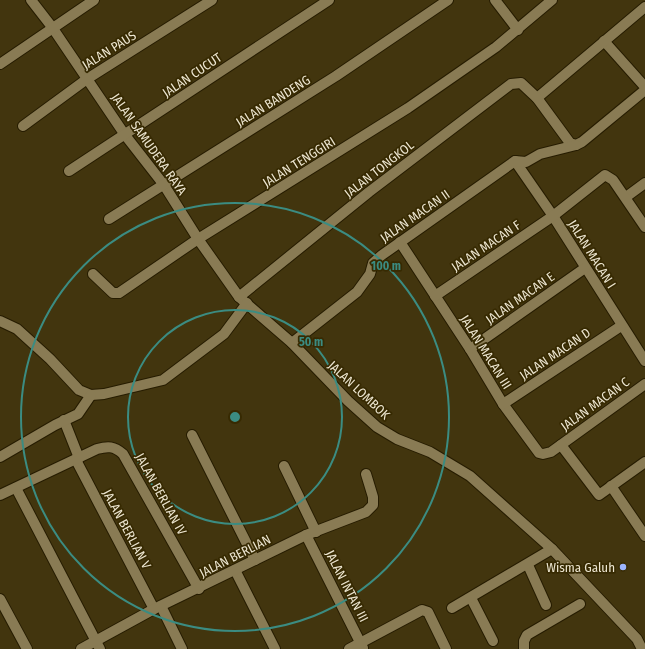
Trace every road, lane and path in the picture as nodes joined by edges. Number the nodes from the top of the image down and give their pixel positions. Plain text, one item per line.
1 (31, 0) edge
2 (94, 0) edge
3 (212, 0) edge
4 (329, 0) edge
5 (448, 0) edge
6 (495, 0) edge
7 (552, 0) edge
8 (645, 7) edge
9 (52, 27) junction
10 (518, 30) junction
11 (604, 41) junction
12 (0, 64) edge
13 (87, 78) junction
14 (645, 89) edge
15 (537, 98) junction
16 (23, 126) dead end
17 (125, 135) junction
18 (576, 145) junction
19 (515, 161) junction
20 (69, 171) dead end
21 (645, 182) edge
22 (164, 185) junction
23 (626, 197) junction
24 (553, 216) junction
25 (109, 220) dead end
26 (645, 227) edge
27 (198, 239) junction
28 (400, 242) junction
29 (585, 268) junction
30 (93, 274) dead end
31 (435, 296) junction
32 (243, 300) junction
33 (0, 321) edge
34 (621, 326) junction
35 (292, 343) junction
36 (470, 349) junction
37 (645, 361) edge
38 (645, 384) edge
39 (91, 395) junction
40 (503, 404) junction
41 (64, 420) junction
42 (192, 435) dead end
43 (561, 445) junction
44 (0, 457) edge
45 (78, 459) junction
46 (645, 462) edge
47 (284, 466) dead end
48 (366, 474) dead end
49 (611, 486) junction
50 (16, 488) junction
51 (0, 495) edge
52 (311, 534) junction
53 (645, 536) edge
54 (552, 549) junction
55 (255, 560) junction
56 (528, 565) junction
57 (235, 570) junction
58 (199, 589) junction
59 (471, 598) junction
60 (0, 599) edge
61 (580, 604) dead end
62 (546, 605) dead end
63 (158, 608) junction
64 (452, 608) dead end
65 (641, 636) edge
66 (493, 641) dead end
67 (98, 645) edge
68 (362, 646) edge
69 (27, 649) edge
70 (80, 649) edge
71 (182, 649) edge
72 (275, 649) edge
73 (349, 649) edge
74 (446, 649) edge
75 (524, 649) edge
76 (642, 649) edge

1 - 9 street, JALAN SAMUDERA RAYA
2 - 9 street
3 - 13 street, JALAN PAUS
4 - 17 street, JALAN CUCUT
5 - 22 street, JALAN BANDENG
6 - 10 street
7 - 10 street, JALAN TENGGIRI
8 - 11 street
9 - 12 street
9 - 13 street, JALAN SAMUDERA RAYA
10 - 27 street, JALAN TENGGIRI
11 - 14 street
11 - 15 street
13 - 16 street, JALAN PAUS
13 - 17 street, JALAN SAMUDERA RAYA
14 - 18 street
15 - 18 street, JALAN TONGKOL
15 - 32 street, JALAN TONGKOL
17 - 20 street, JALAN CUCUT
17 - 22 street, JALAN SAMUDERA RAYA
18 - 19 street, JALAN MACAN II
19 - 24 street, JALAN MACAN I
19 - 28 street, JALAN MACAN II
21 - 23 street
22 - 25 street, JALAN BANDENG
22 - 27 street, JALAN SAMUDERA RAYA
23 - 24 street, JALAN MACAN F
23 - 26 street
24 - 29 street, JALAN MACAN I
24 - 31 street, JALAN MACAN F
27 - 30 street, JALAN TENGGIRI
27 - 32 street, JALAN SAMUDERA RAYA
28 - 31 street, JALAN MACAN III
28 - 35 street, JALAN MACAN II
29 - 34 street, JALAN MACAN I
29 - 36 street, JALAN MACAN E
31 - 36 street, JALAN MACAN III
32 - 35 street, JALAN LOMBOK
32 - 39 street
33 - 39 street
34 - 37 street, JALAN MACAN I
34 - 40 street, JALAN MACAN D
35 - 54 street, JALAN LOMBOK
36 - 40 street, JALAN MACAN III
38 - 43 street, JALAN MACAN C
39 - 41 street
40 - 43 street, JALAN MACAN III
41 - 44 street
41 - 45 street, JALAN BERLIAN V
42 - 55 street
43 - 49 street
45 - 50 street, JALAN BERLIAN IV
45 - 58 street, JALAN BERLIAN IV
45 - 63 street, JALAN BERLIAN V
46 - 49 street
47 - 52 street, JALAN INTAN III
48 - 52 street, JALAN BERLIAN
49 - 53 street
50 - 51 street, JALAN BERLIAN IV
50 - 67 street
52 - 55 street, JALAN BERLIAN
52 - 68 street, JALAN INTAN III
54 - 56 street
54 - 65 street, JALAN LOMBOK
55 - 57 street, JALAN BERLIAN
56 - 59 street
56 - 62 street
57 - 58 street, JALAN BERLIAN
57 - 72 street
58 - 63 street, JALAN BERLIAN
59 - 64 street
59 - 66 street
60 - 69 street
61 - 75 street
63 - 67 street, JALAN BERLIAN
63 - 71 street, JALAN BERLIAN V
65 - 76 street, JALAN LOMBOK
67 - 70 street, JALAN BERLIAN
68 - 73 street
68 - 74 street

